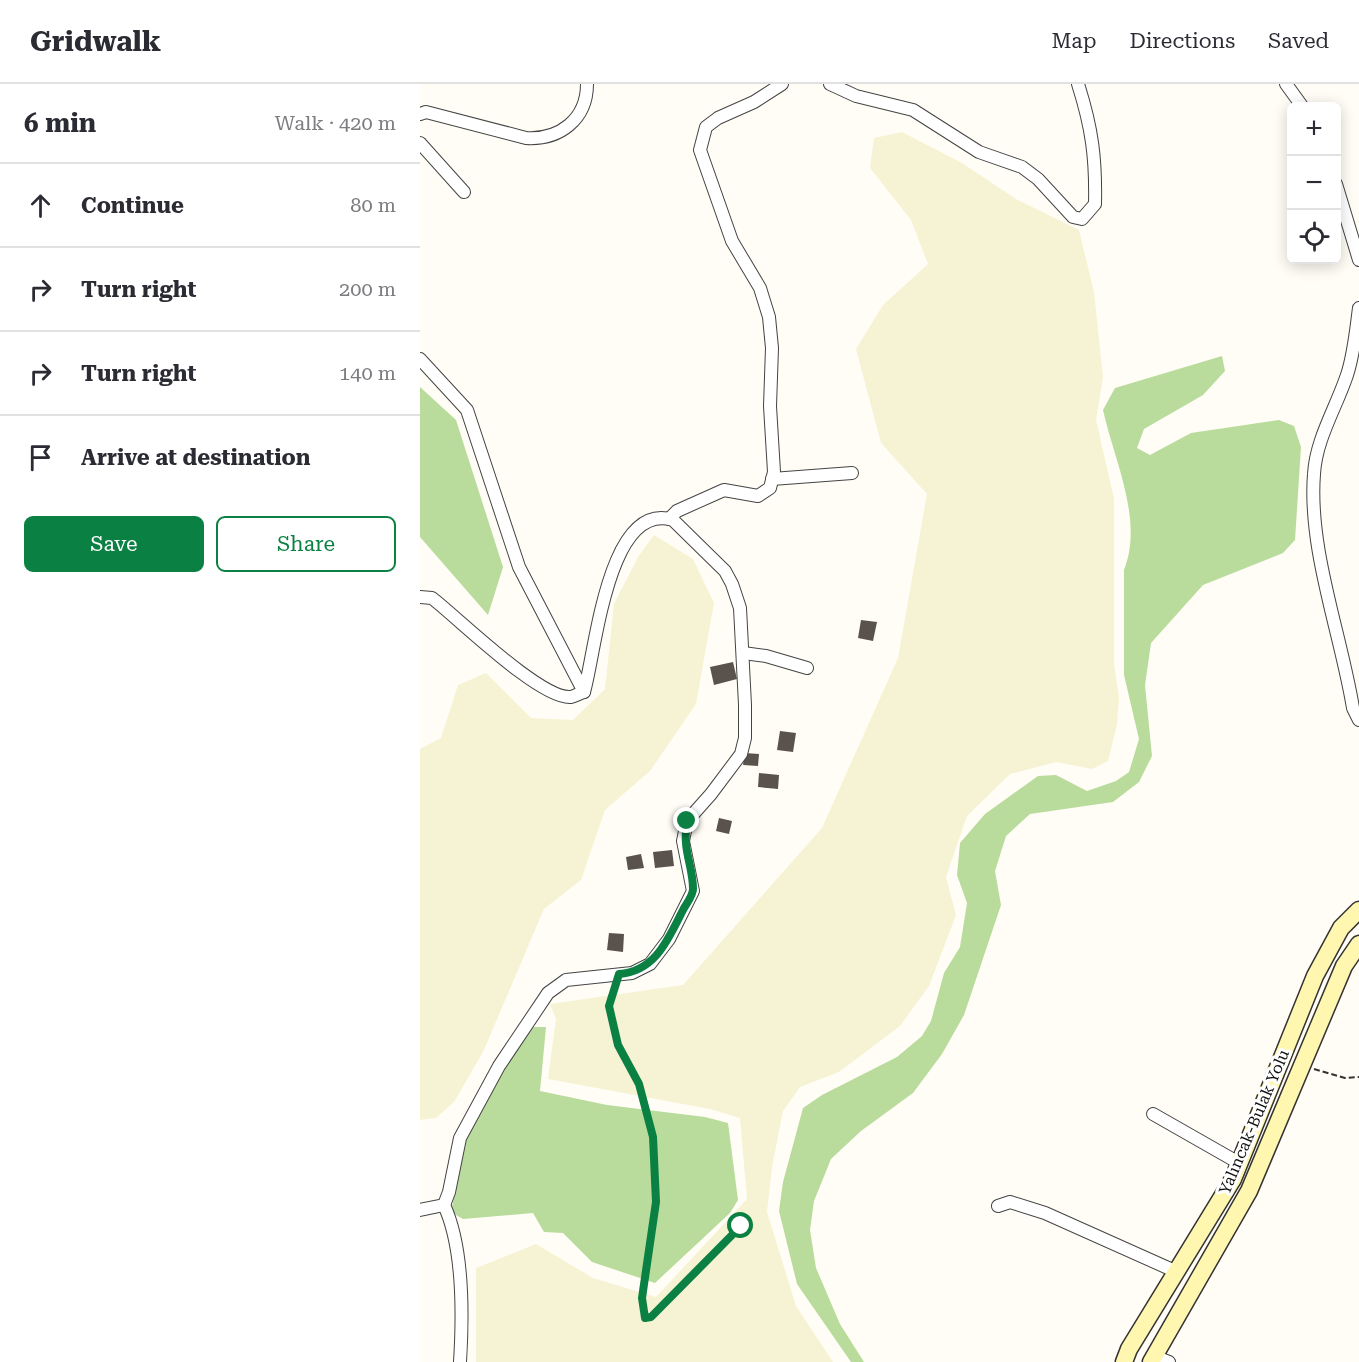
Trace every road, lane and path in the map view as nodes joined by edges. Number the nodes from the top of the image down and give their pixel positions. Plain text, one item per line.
1 (587, 84) edge
2 (782, 84) edge
3 (830, 84) edge
4 (1078, 84) edge
5 (1286, 84) edge
6 (1299, 102) edge
7 (420, 114) edge
8 (420, 143) edge
9 (464, 192) dead end
10 (1341, 201) edge
11 (1359, 260) edge
12 (1359, 308) edge
13 (420, 359) edge
14 (852, 473) dead end
15 (772, 479) junction
16 (669, 519) junction
17 (420, 597) edge
18 (743, 653) junction
19 (807, 668) dead end
20 (584, 692) junction
21 (1359, 720) edge
22 (1359, 910) edge
23 (1359, 944) edge
24 (619, 974) junction
25 (1302, 1067) junction
26 (1359, 1077) edge
27 (1152, 1114) dead end
28 (1239, 1163) junction
29 (444, 1205) junction
30 (998, 1206) dead end
31 (420, 1210) edge
32 (741, 1226) dead end
33 (1177, 1272) junction
34 (1158, 1360) edge
35 (460, 1362) edge
36 (1124, 1362) edge

1 - 7 street
2 - 15 street
3 - 4 street
5 - 6 street
8 - 9 street
10 - 11 street
12 - 21 street
13 - 20 street
14 - 15 street
15 - 16 street
16 - 18 street
16 - 20 street
17 - 20 street
18 - 19 street
18 - 24 street
22 - 28 main road, Yalıncak-Bulak Yolu
23 - 25 main road, Yalıncak-Bulak Yolu
24 - 29 street
24 - 32 path
25 - 26 path
25 - 34 main road, Yalıncak-Bulak Yolu
27 - 28 street
28 - 33 main road, Yalıncak-Bulak Yolu
29 - 31 street
29 - 35 street
30 - 33 street
33 - 36 main road, Yalıncak-Bulak Yolu

